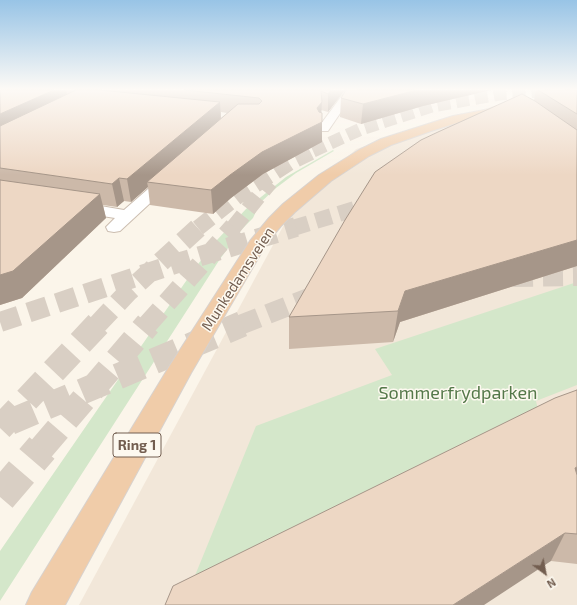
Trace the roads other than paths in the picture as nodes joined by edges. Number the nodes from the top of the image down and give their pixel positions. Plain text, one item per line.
1 (331, 118) edge
2 (461, 118) edge
3 (324, 128) edge
4 (180, 168) edge
5 (63, 205) edge
6 (128, 215) junction
7 (114, 227) dead end
8 (45, 605) edge

1 - 3 street
2 - 8 highway, Munkedamsveien / Ring 1
4 - 6 street
5 - 6 street
6 - 7 street

